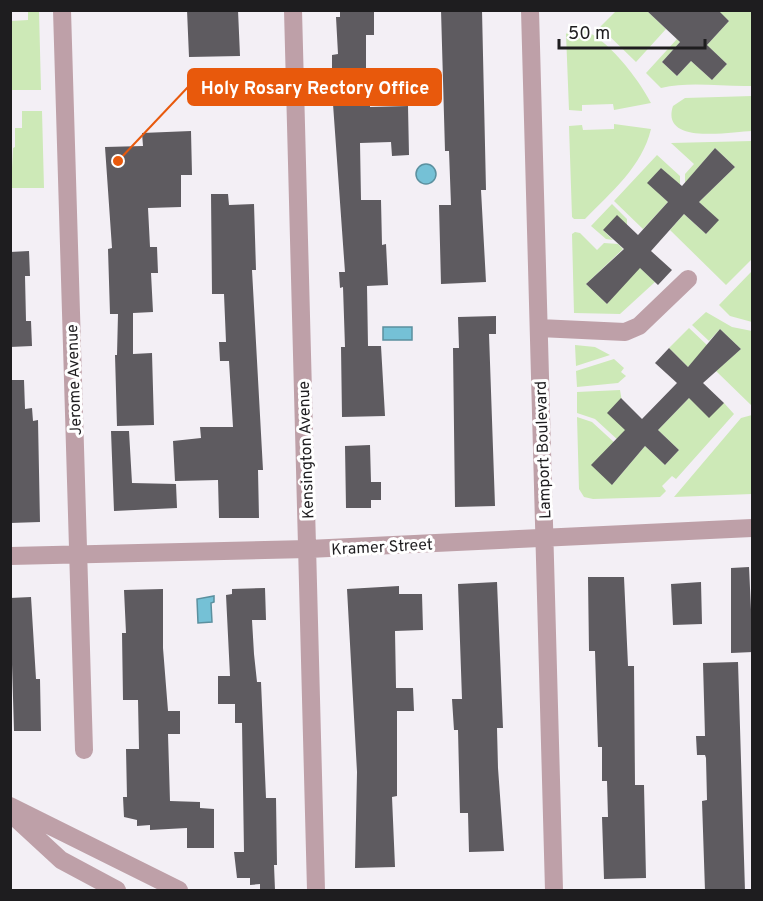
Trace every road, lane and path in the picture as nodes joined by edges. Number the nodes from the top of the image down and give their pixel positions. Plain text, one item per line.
1 (62, 10) edge
2 (293, 10) edge
3 (530, 10) edge
4 (688, 279) dead end
5 (539, 328) junction
6 (753, 528) edge
7 (545, 538) junction
8 (308, 549) junction
9 (78, 555) junction
10 (10, 556) edge
11 (84, 750) dead end
12 (10, 806) edge
13 (10, 813) edge
14 (117, 891) edge
15 (179, 891) edge
16 (316, 891) edge
17 (554, 891) edge

1 - 9 street, Jerome Avenue
2 - 8 street, Kensington Avenue
3 - 5 street, Lamport Boulevard
4 - 5 street
5 - 7 street, Lamport Boulevard
6 - 7 street, Kramer Street
7 - 8 street, Kramer Street
7 - 17 street, Lamport Boulevard
8 - 9 street, Kramer Street
8 - 16 street, Kensington Avenue
9 - 10 street, Kramer Street
9 - 11 street, Jerome Avenue
12 - 15 street
13 - 14 street

